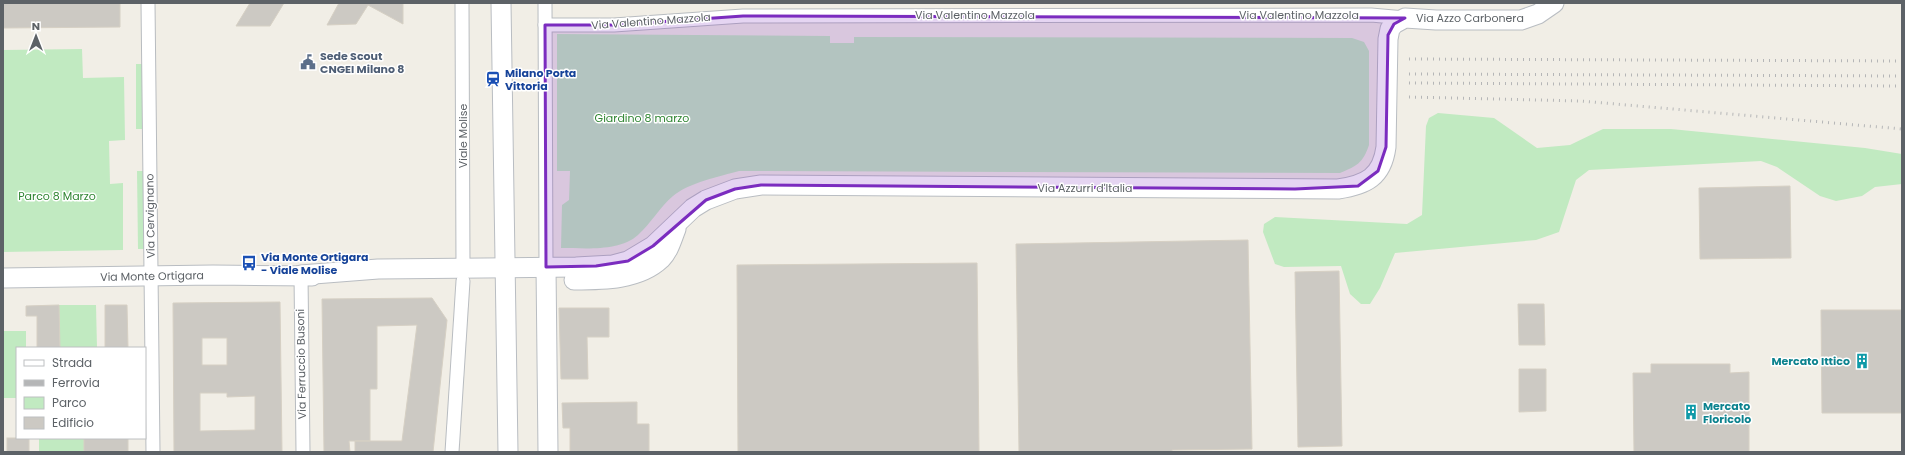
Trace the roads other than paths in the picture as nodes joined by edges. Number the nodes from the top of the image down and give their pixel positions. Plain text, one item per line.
1 (148, 3) edge
2 (462, 3) edge
3 (501, 3) edge
4 (545, 3) edge
5 (1554, 3) edge
6 (1405, 18) junction
7 (1436, 20) junction
8 (545, 25) junction
9 (1388, 54) junction
10 (463, 274) junction
11 (505, 274) junction
12 (546, 274) junction
13 (301, 275) junction
14 (151, 276) junction
15 (3, 278) edge
16 (153, 452) edge
17 (303, 452) edge
18 (452, 452) edge
19 (508, 452) edge
20 (548, 452) edge

1 - 14 street, Via Cervignano
2 - 10 street, Viale Molise
3 - 11 street
4 - 8 street
5 - 7 street, Via Azzo Carbonera
6 - 7 street, Via Azzo Carbonera
6 - 8 street, Via Valentino Mazzola
6 - 9 street, Via Azzurri d'Italia
7 - 9 street, Via Azzurri d'Italia
8 - 12 street
9 - 12 street, Via Azzurri d'Italia
10 - 11 street
10 - 13 street, Via Monte Ortigara
10 - 18 street, Viale Molise
11 - 12 street
11 - 19 street
12 - 20 street
13 - 14 street, Via Monte Ortigara
13 - 17 street, Via Ferruccio Busoni
14 - 15 street, Via Monte Ortigara
14 - 16 street, Via Cervignano

